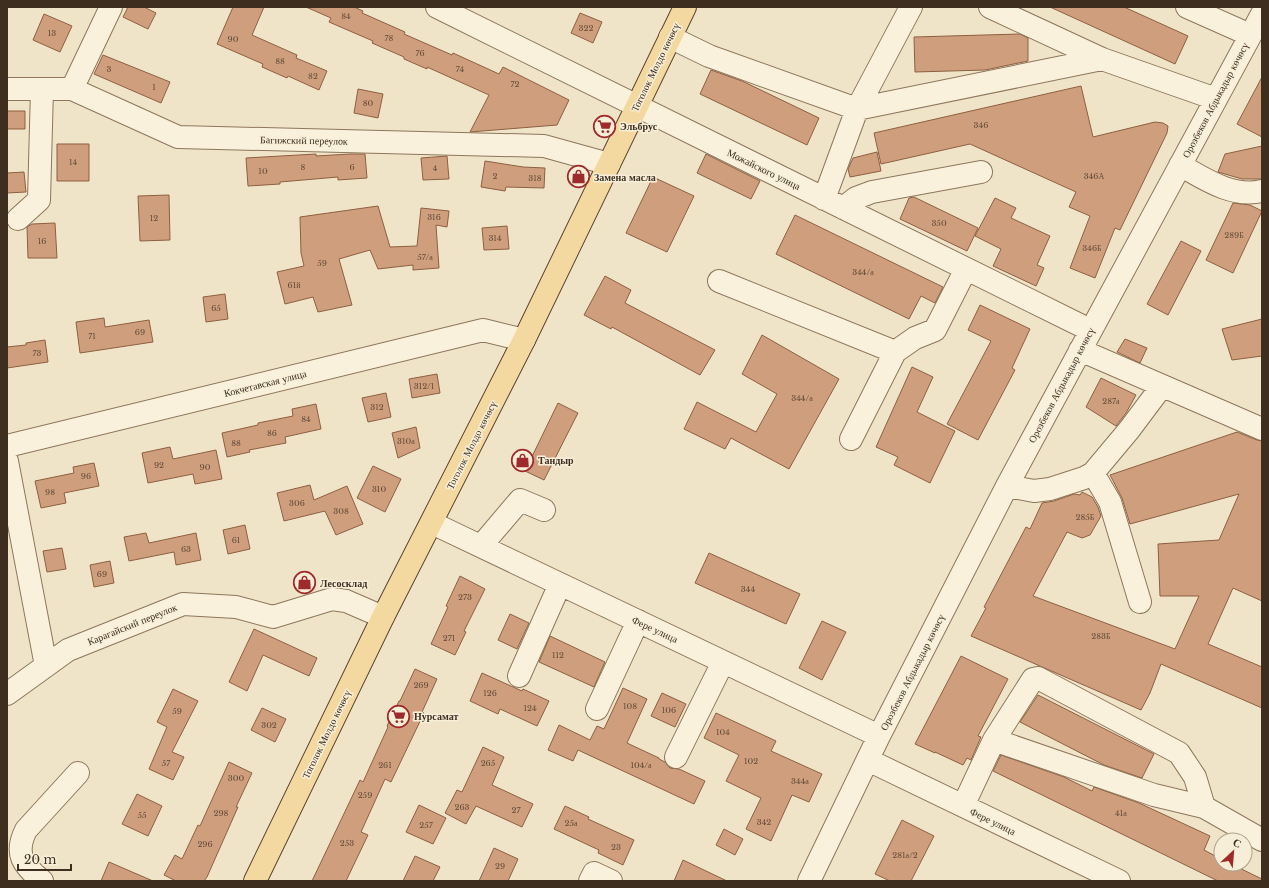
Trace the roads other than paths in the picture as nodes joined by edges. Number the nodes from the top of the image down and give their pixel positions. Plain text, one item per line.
1 (111, 7) edge
2 (437, 7) edge
3 (685, 7) edge
4 (990, 7) edge
5 (1187, 7) edge
6 (903, 10) edge
7 (1262, 14) edge
8 (1250, 35) junction
9 (670, 37) junction
10 (1102, 59) junction
11 (7, 89) edge
12 (42, 89) junction
13 (72, 89) junction
14 (1216, 99) junction
15 (636, 106) junction
16 (858, 109) junction
17 (608, 164) junction
18 (1180, 165) junction
19 (981, 172) dead end
20 (1262, 191) edge
21 (834, 203) junction
22 (18, 219) dead end
23 (966, 269) junction
24 (719, 281) dead end
25 (1090, 330) junction
26 (524, 340) junction
27 (1080, 350) junction
28 (895, 352) junction
29 (1162, 386) junction
30 (1257, 423) edge
31 (851, 439) dead end
32 (7, 446) edge
33 (7, 460) edge
34 (1093, 473) junction
35 (1007, 486) junction
36 (544, 510) dead end
37 (432, 523) junction
38 (481, 546) junction
39 (560, 584) junction
40 (1140, 602) dead end
41 (383, 617) junction
42 (638, 621) junction
43 (723, 662) junction
44 (46, 666) junction
45 (519, 676) dead end
46 (7, 694) edge
47 (597, 709) dead end
48 (879, 736) junction
49 (994, 740) junction
50 (676, 757) dead end
51 (868, 760) junction
52 (78, 773) dead end
53 (963, 806) junction
54 (1204, 807) junction
55 (1262, 840) edge
56 (42, 881) edge
57 (255, 881) edge
58 (590, 881) edge
59 (611, 881) edge
60 (809, 881) edge
61 (1119, 881) edge

1 - 13 street
2 - 15 street, Можайского улица
3 - 9 main road, Тоголок Молдо көчөсү
4 - 10 street
5 - 8 street
6 - 16 street
7 - 8 street, Орозбеков Абдыкадыр көчөсү
8 - 14 street, Орозбеков Абдыкадыр көчөсү
9 - 15 main road, Тоголок Молдо көчөсү
9 - 16 street
10 - 14 street
10 - 16 street
11 - 12 street, Багижский переулок
12 - 13 street, Багижский переулок
12 - 22 street
13 - 17 street, Багижский переулок
14 - 18 street, Орозбеков Абдыкадыр көчөсү
15 - 17 main road, Тоголок Молдо көчөсү
15 - 21 street, Можайского улица
16 - 21 street
17 - 26 main road, Тоголок Молдо көчөсү
18 - 20 street
18 - 25 street, Орозбеков Абдыкадыр көчөсү
19 - 21 street
21 - 23 street, Можайского улица
23 - 25 street, Можайского улица
23 - 28 street
24 - 28 street
25 - 27 street, Орозбеков Абдыкадыр көчөсү
26 - 32 street, Кокчетавская улица
26 - 37 main road, Тоголок Молдо көчөсү
27 - 29 street
27 - 35 street, Орозбеков Абдыкадыр көчөсү
28 - 31 street
29 - 30 street
29 - 34 street
33 - 44 street
34 - 35 street
34 - 40 street
35 - 48 street, Орозбеков Абдыкадыр көчөсү
36 - 38 street
37 - 38 street, Фере улица
37 - 41 main road, Тоголок Молдо көчөсү
38 - 39 street, Фере улица
39 - 42 street, Фере улица
39 - 45 street
41 - 44 street, Карагайский переулок
41 - 57 main road, Тоголок Молдо көчөсү
42 - 43 street, Фере улица
42 - 47 street
43 - 48 street, Фере улица
43 - 50 street
44 - 46 street, Карагайский переулок
48 - 51 street, Орозбеков Абдыкадыр көчөсү
49 - 53 street
49 - 54 street
49 - 54 street
51 - 53 street, Фере улица
51 - 60 street, Орозбеков Абдыкадыр көчөсү
52 - 56 street
53 - 61 street, Фере улица
54 - 55 street
58 - 59 street

